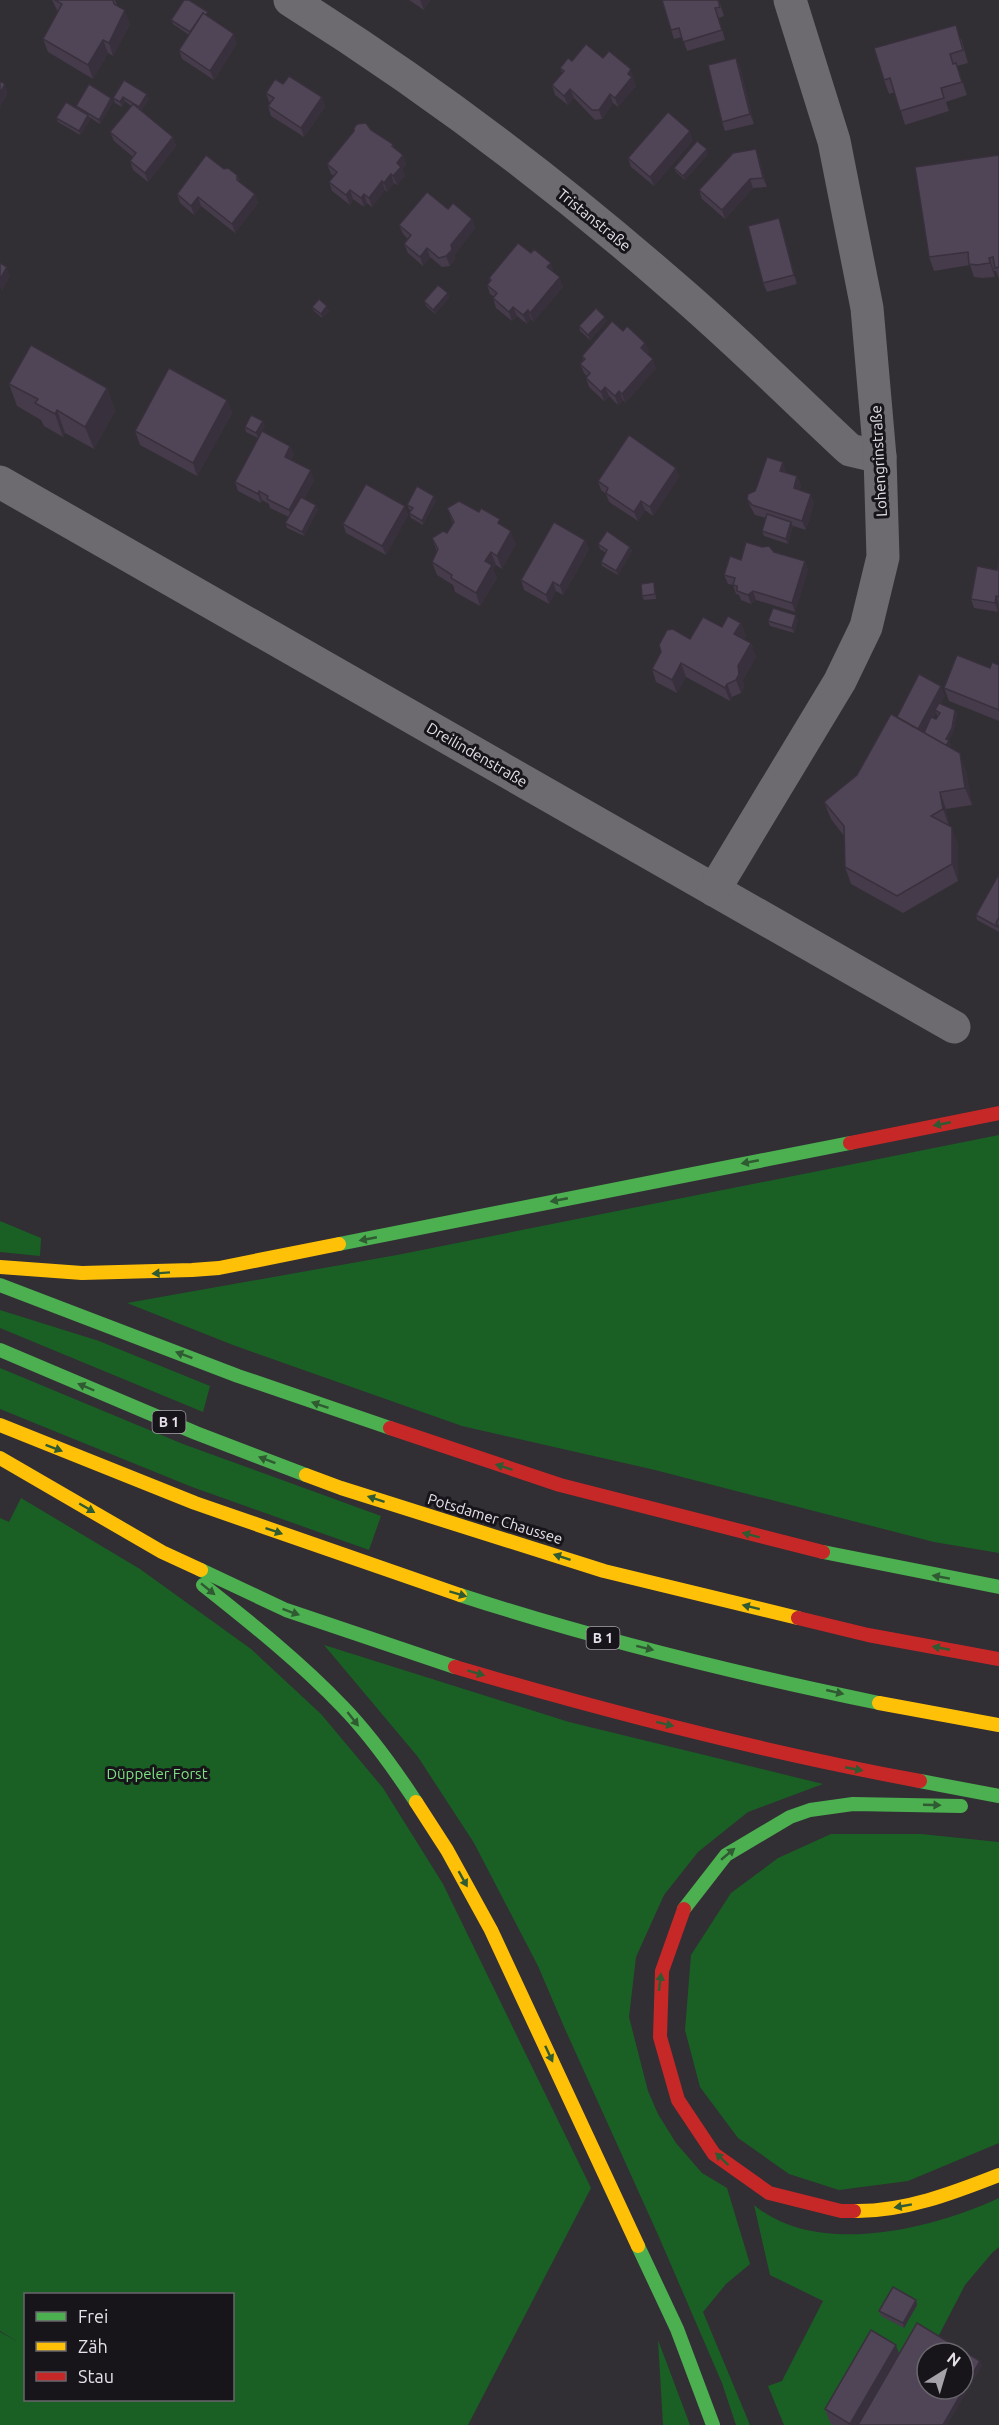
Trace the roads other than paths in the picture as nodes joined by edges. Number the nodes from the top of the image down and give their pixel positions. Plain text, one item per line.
1 (290, 0) edge
2 (790, 0) edge
3 (880, 457) junction
4 (0, 483) edge
5 (714, 890) junction
6 (954, 1027) dead end
7 (999, 1113) edge
8 (0, 1267) edge
9 (0, 1286) edge
10 (0, 1350) edge
11 (0, 1425) edge
12 (0, 1458) edge
13 (162, 1552) junction
14 (999, 1587) edge
15 (999, 1659) edge
16 (999, 1725) edge
17 (999, 1796) edge
18 (999, 1807) edge
19 (999, 2175) edge
20 (713, 2425) edge

1 - 3 street, Tristanstraße
2 - 3 street, Lohengrinstraße
3 - 5 street, Lohengrinstraße
4 - 5 street, Dreilindenstraße
5 - 6 street, Dreilindenstraße
7 -> 8 main road
14 -> 9 main road
15 -> 10 main road, Potsdamer Chaussee / B 1
11 -> 16 main road, B 1
12 -> 13 main road
13 -> 17 main road
13 -> 20 main road
19 -> 18 main road

